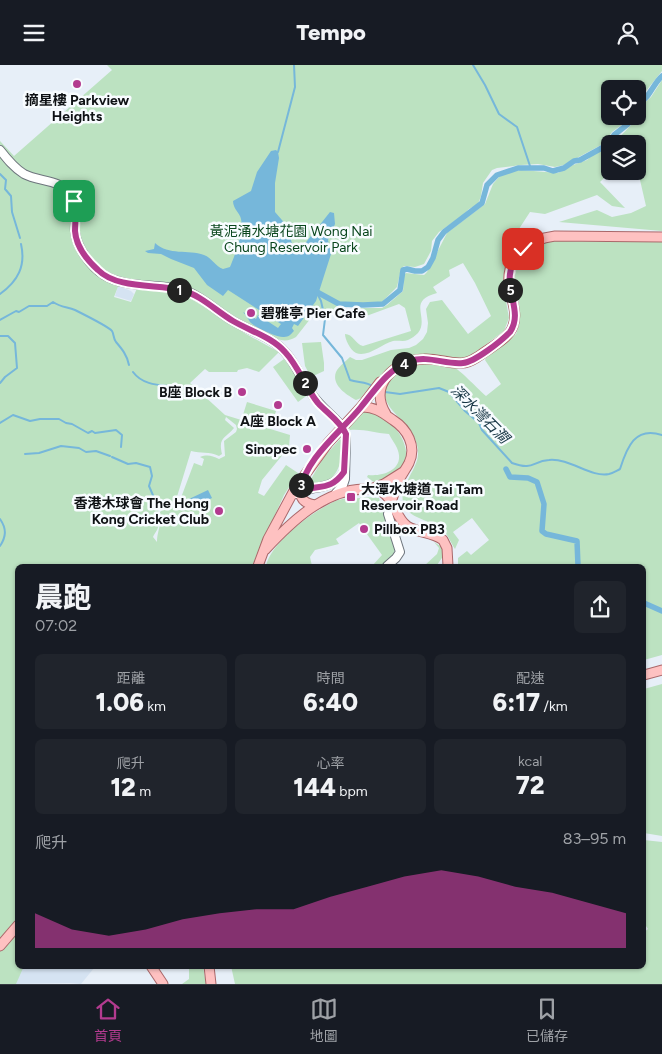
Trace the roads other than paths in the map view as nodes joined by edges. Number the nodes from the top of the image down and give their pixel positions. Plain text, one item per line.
1 (0, 150) edge
2 (662, 237) edge
3 (377, 390) junction
4 (361, 407) junction
5 (386, 414) junction
6 (404, 471) junction
7 (344, 472) junction
8 (302, 479) junction
9 (383, 488) junction
10 (300, 492) junction
11 (336, 493) junction
12 (290, 497) junction
13 (391, 502) junction
14 (315, 505) junction
15 (265, 550) junction
16 (259, 564) edge
17 (389, 564) edge
18 (448, 564) edge
19 (662, 670) edge
20 (646, 674) edge
21 (15, 928) edge
22 (0, 946) edge
23 (153, 969) edge
24 (210, 969) edge
25 (163, 984) edge
26 (212, 984) edge

1 - 7 street
2 - 3 main road
3 - 4 main road
3 - 5 main road
4 - 5 main road
4 - 8 main road
5 - 6 main road
6 - 9 main road
6 - 13 main road
7 - 10 street
7 - 11 street
8 - 10 main road
8 - 12 main road
9 - 11 main road
9 - 13 main road
10 - 12 street
10 - 14 main road
11 - 14 main road
12 - 15 main road
13 - 17 street
13 - 18 main road
14 - 15 main road
15 - 16 main road
19 - 20 main road
21 - 22 main road
23 - 25 main road
24 - 26 main road

